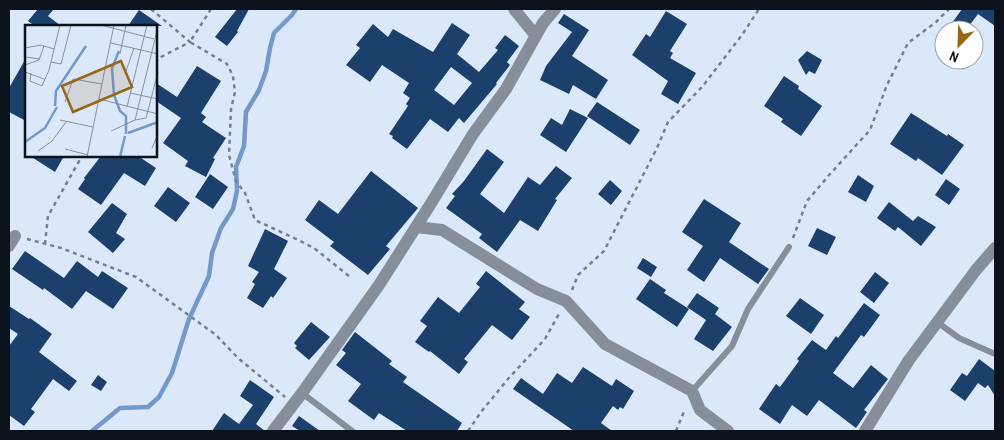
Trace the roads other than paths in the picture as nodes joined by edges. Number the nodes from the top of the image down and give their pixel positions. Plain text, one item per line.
1 (514, 9) edge
2 (555, 9) edge
3 (536, 36) junction
4 (416, 227) junction
5 (789, 247) road end
6 (995, 248) edge
7 (937, 322) junction
8 (995, 354) edge
9 (692, 391) junction
10 (302, 393) junction
11 (273, 431) edge
12 (352, 431) edge
13 (728, 431) edge
14 (865, 431) edge

1 - 3 street
2 - 3 street
3 - 4 street
4 - 9 street
4 - 10 street
5 - 9 lane
6 - 7 street
7 - 8 lane
7 - 14 street
9 - 13 street
10 - 11 street
10 - 12 lane

